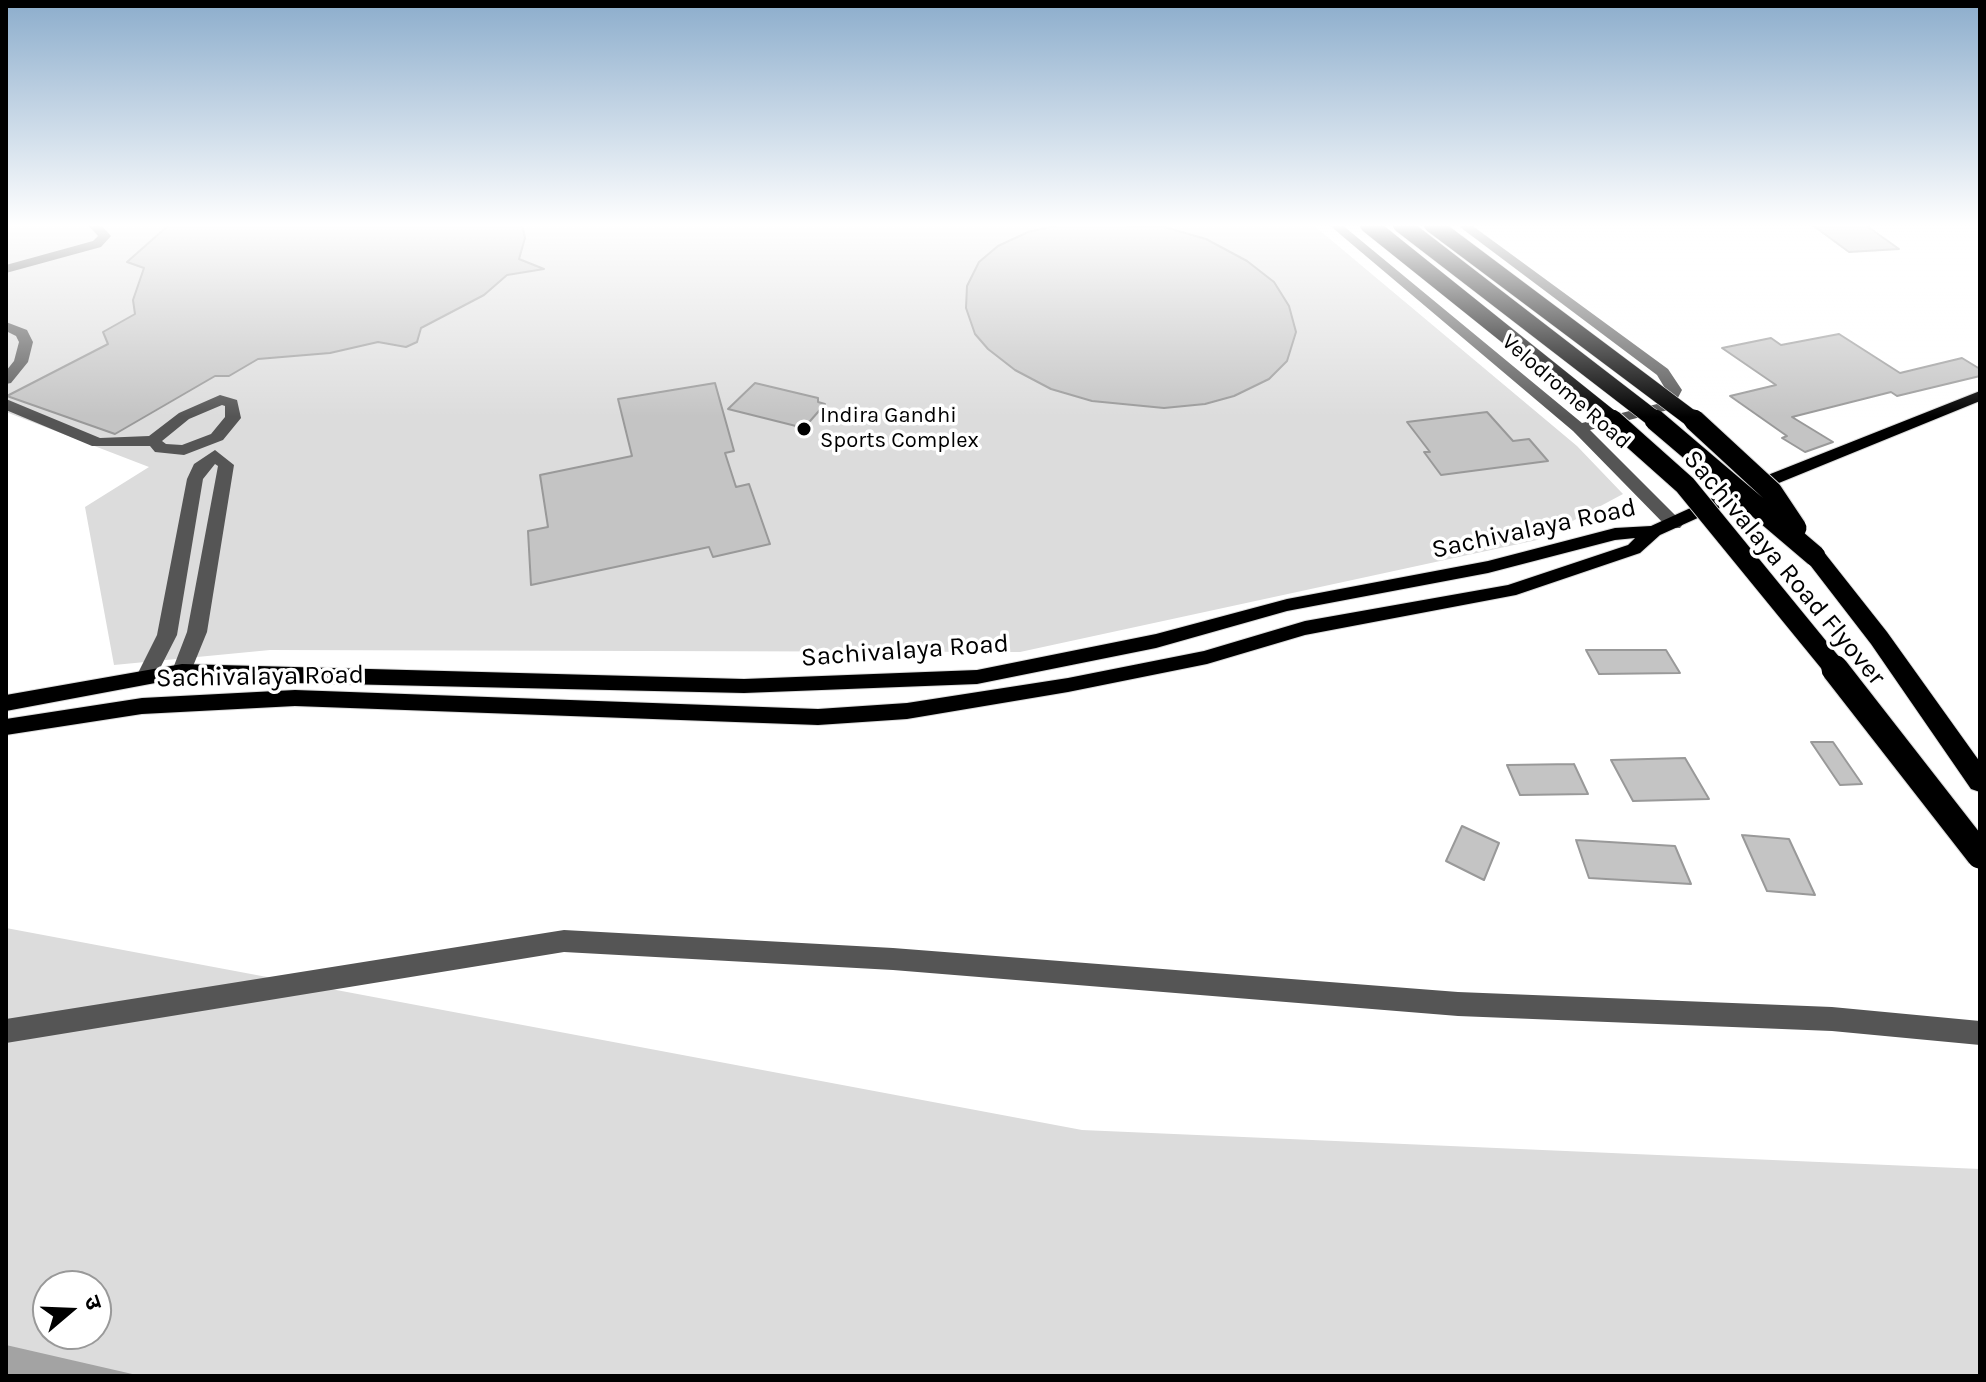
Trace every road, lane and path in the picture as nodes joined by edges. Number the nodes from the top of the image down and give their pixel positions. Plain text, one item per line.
1 (1411, 288) edge
2 (1449, 288) edge
3 (1485, 288) edge
4 (1518, 288) edge
5 (1550, 288) edge
6 (6, 326) edge
7 (6, 380) edge
8 (1980, 396) edge
9 (6, 404) edge
10 (1579, 428) junction
11 (154, 441) junction
12 (216, 446) junction
13 (224, 475) junction
14 (195, 479) junction
15 (1674, 524) junction
16 (1654, 531) junction
17 (1815, 556) junction
18 (1249, 613) junction
19 (199, 619) junction
20 (167, 625) junction
21 (1266, 637) junction
22 (182, 671) junction
23 (153, 674) junction
24 (7, 705) edge
25 (142, 706) junction
26 (6, 727) edge
27 (1980, 782) edge
28 (1980, 855) edge
29 (6, 1031) edge
30 (1980, 1033) edge

1 - 10 street, Velodrome Road
2 - 28 highway, Sachivalaya Road Flyover, bridge
3 - 17 highway, Sachivalaya Road Flyover, bridge
4 - 17 highway, bridge
5 - 10 street
6 - 7 street
8 - 15 main road, Sachivalaya Road
9 - 11 street
10 - 15 street, Velodrome Road
11 - 12 street
11 - 12 street
12 - 13 street
12 - 14 street
13 - 14 street
13 - 19 street
14 - 20 street
15 - 16 main road
16 - 18 main road, Sachivalaya Road
16 - 21 main road, Sachivalaya Road
17 - 27 highway, Sachivalaya Road Flyover
18 - 21 main road
18 - 22 main road, Sachivalaya Road
19 - 20 street
19 - 22 street
20 - 23 street
21 - 25 main road, Sachivalaya Road
22 - 23 main road, Sachivalaya Road
23 - 24 main road, Sachivalaya Road
23 - 25 main road
25 - 26 main road, Sachivalaya Road
29 - 30 street

